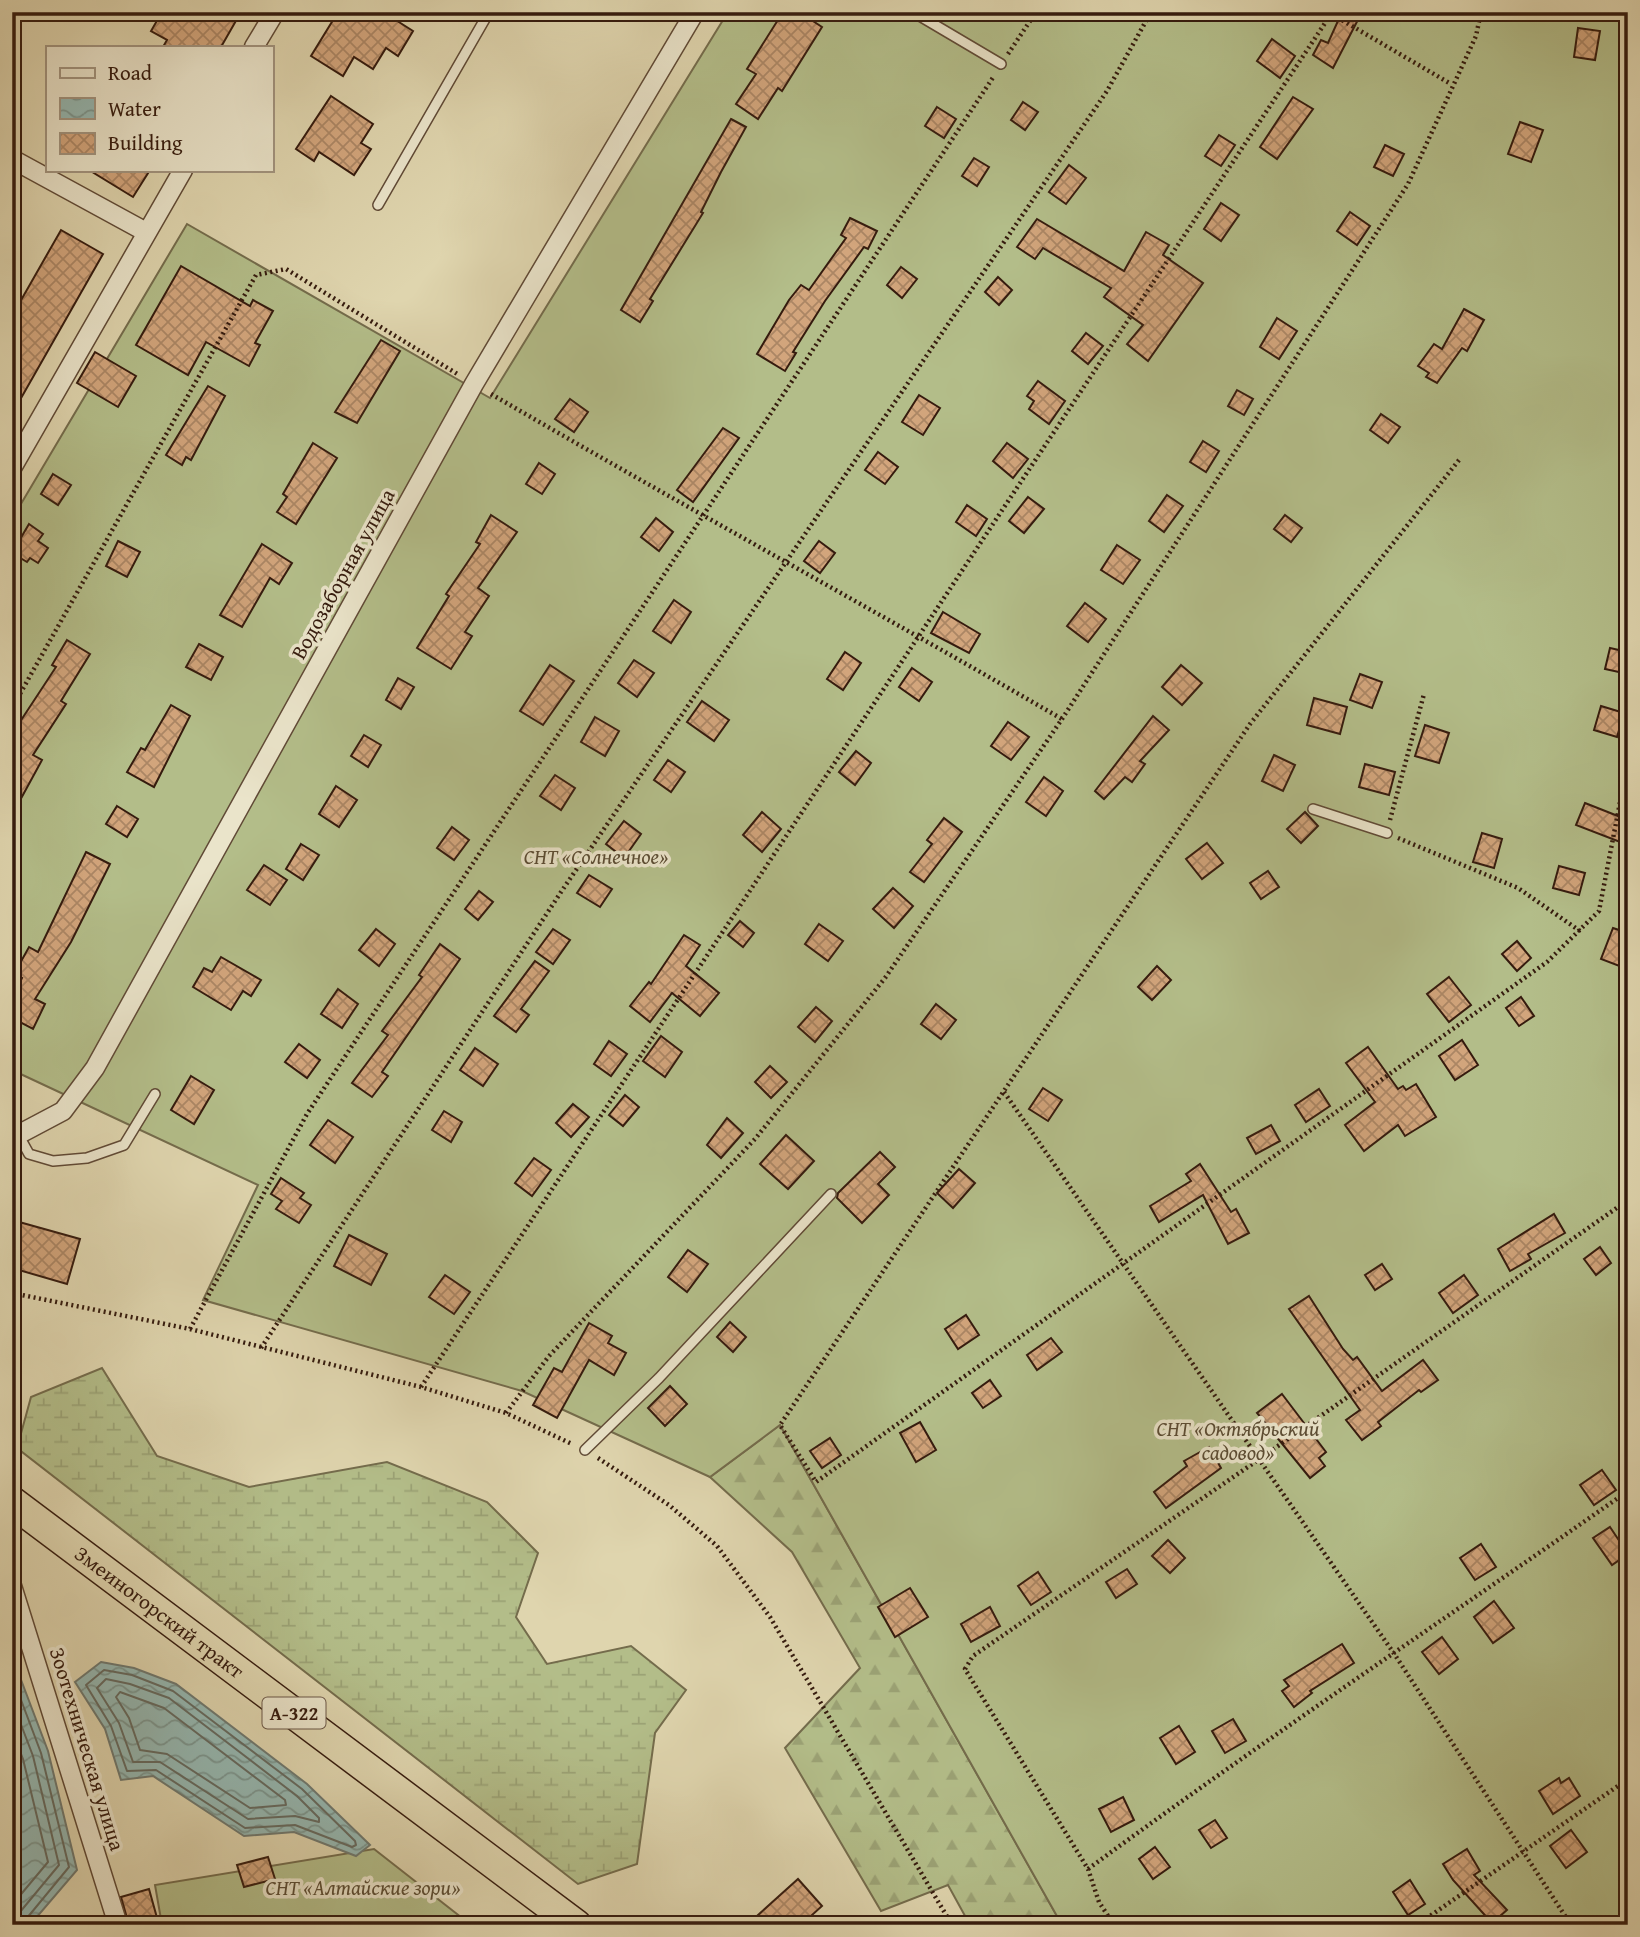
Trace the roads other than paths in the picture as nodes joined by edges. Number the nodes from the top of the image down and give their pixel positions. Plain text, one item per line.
1 (275, 12) edge
2 (489, 12) edge
3 (695, 12) edge
4 (914, 12) edge
5 (255, 46) edge
6 (1001, 64) road end
7 (12, 159) edge
8 (182, 172) edge
9 (378, 205) dead end
10 (146, 232) junction
11 (12, 468) edge
12 (1313, 809) dead end
13 (1387, 833) road end
14 (155, 1094) dead end
15 (15, 1137) edge
16 (831, 1194) dead end
17 (585, 1450) road end
18 (13, 1502) edge
19 (12, 1507) edge
20 (12, 1586) edge
21 (118, 1925) edge
22 (576, 1925) edge

1 - 5 street
2 - 9 lane
3 - 15 street, Водозаборная улица
4 - 6 lane
7 - 10 street
8 - 10 street
10 - 11 street
12 - 13 lane
14 - 15 lane
16 - 17 lane
18 - 19 street
18 - 22 highway, Змеиногорский тракт / А-322
20 - 21 street, Зоотехническая улица

